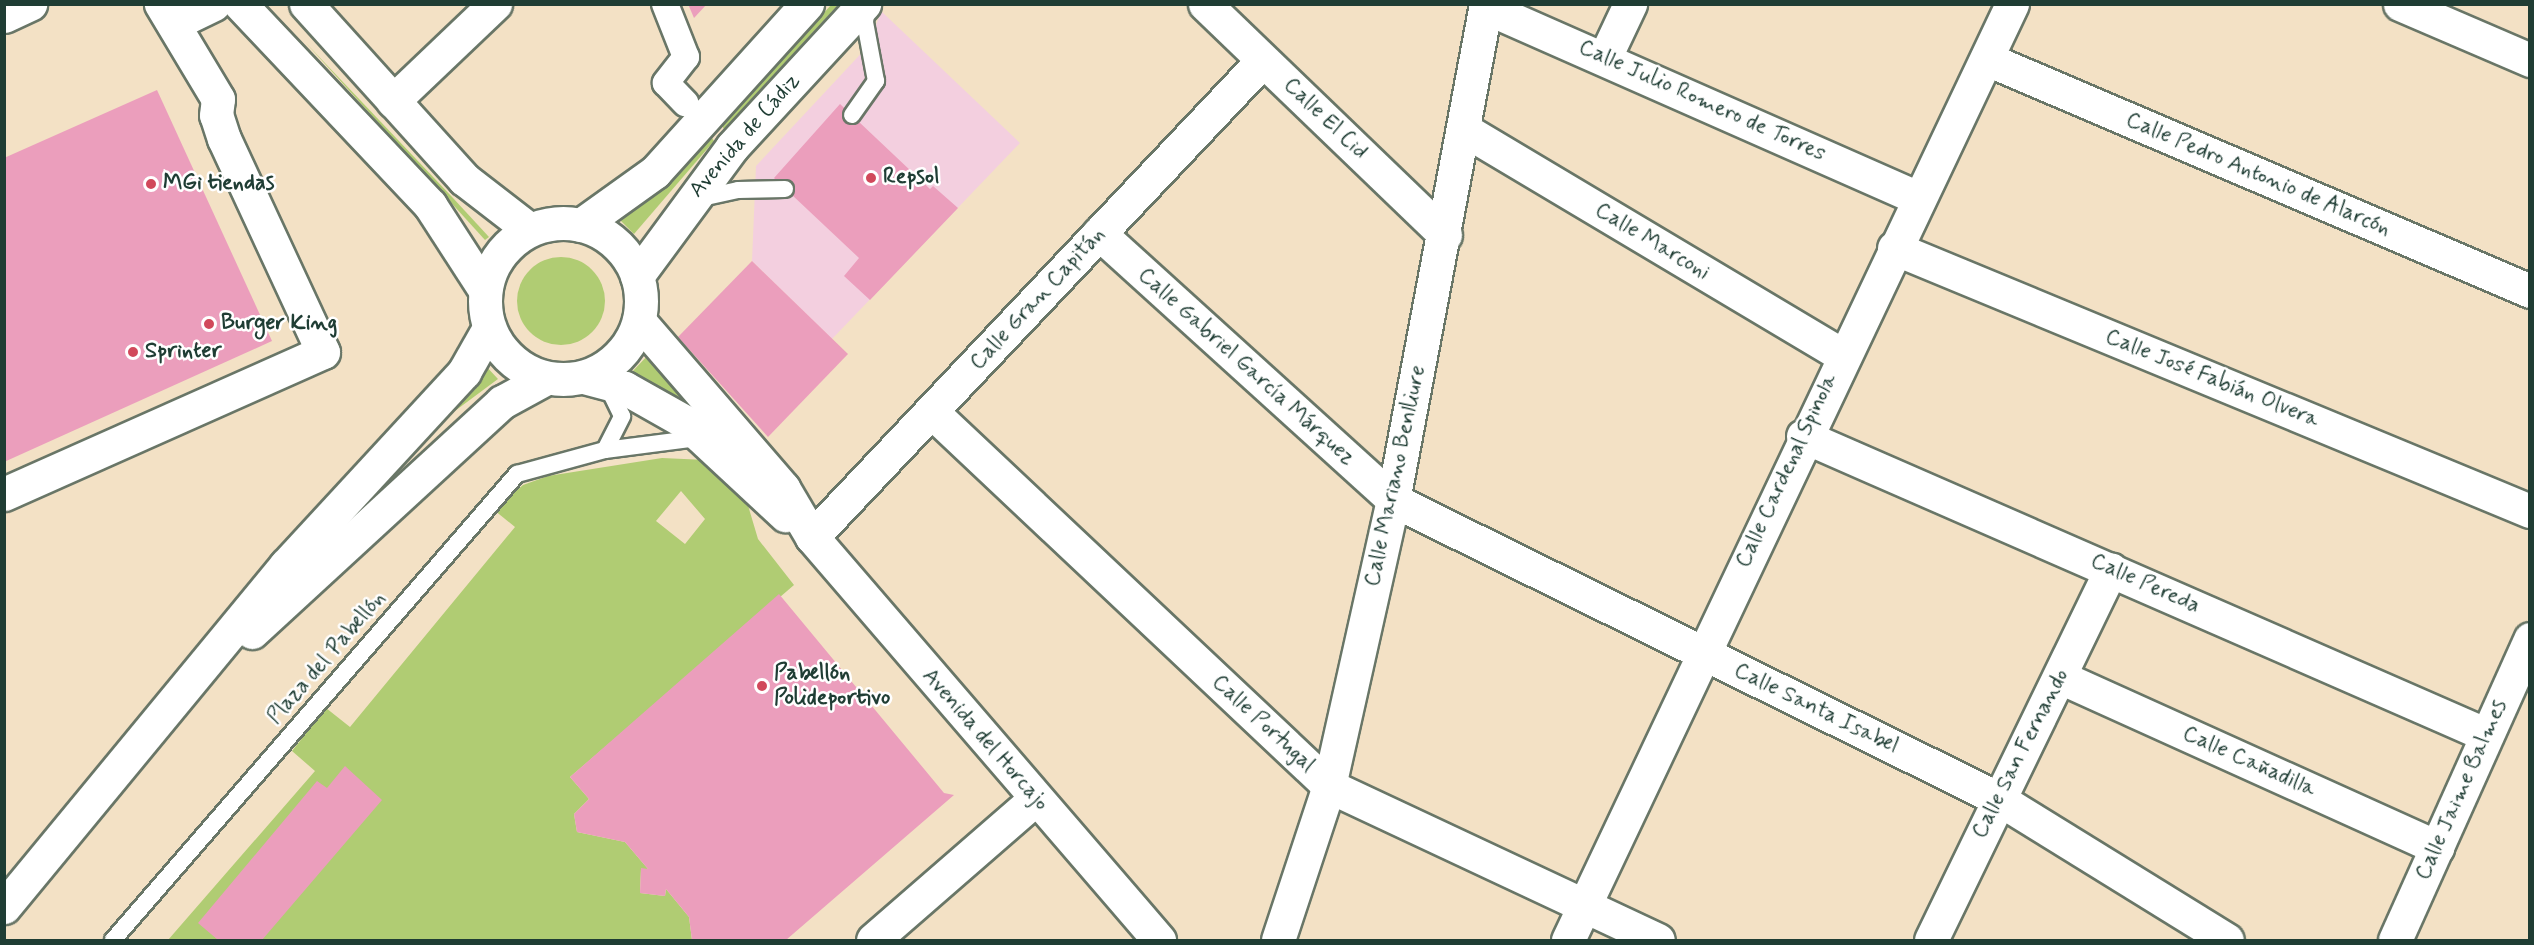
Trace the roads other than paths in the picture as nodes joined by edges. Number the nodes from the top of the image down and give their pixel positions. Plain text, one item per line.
1 (30, 4) edge
2 (214, 4) edge
3 (240, 4) edge
4 (306, 4) edge
5 (495, 4) edge
6 (665, 4) edge
7 (807, 4) edge
8 (866, 4) edge
9 (1205, 4) edge
10 (1630, 4) edge
11 (2012, 4) edge
12 (2400, 4) edge
13 (1485, 5) edge
14 (168, 14) edge
15 (4, 16) edge
16 (1605, 57) junction
17 (1987, 59) junction
18 (1263, 60) junction
19 (2529, 60) edge
20 (393, 101) junction
21 (685, 103) dead end
22 (852, 116) dead end
23 (1463, 129) junction
24 (785, 189) dead end
25 (1918, 198) junction
26 (688, 202) junction
27 (581, 225) junction
28 (530, 230) junction
29 (1099, 233) junction
30 (1445, 235) junction
31 (1894, 248) junction
32 (637, 276) junction
33 (485, 290) junction
34 (2529, 291) edge
35 (639, 321) junction
36 (489, 328) junction
37 (1842, 355) junction
38 (546, 378) junction
39 (592, 379) junction
40 (932, 412) junction
41 (1803, 436) junction
42 (699, 438) junction
43 (605, 450) junction
44 (4, 494) edge
45 (1393, 501) junction
46 (2529, 511) edge
47 (812, 537) junction
48 (2111, 569) junction
49 (2529, 639) edge
50 (1702, 652) junction
51 (2060, 677) junction
52 (192, 685) junction
53 (2487, 735) junction
54 (1329, 786) junction
55 (1997, 798) junction
56 (1035, 799) junction
57 (2438, 847) junction
58 (1584, 905) junction
59 (4, 907) edge
60 (113, 940) edge
61 (873, 940) edge
62 (1160, 940) edge
63 (1278, 940) edge
64 (1568, 940) edge
65 (1658, 940) edge
66 (1931, 940) edge
67 (2227, 940) edge
68 (2395, 940) edge

1 - 15 street
2 - 14 street
3 - 33 street
4 - 20 street
5 - 20 street
6 - 21 street
7 - 27 street, Avenida de Cádiz
8 - 22 lane
8 - 26 street, Avenida de Cádiz
9 - 18 street, Calle El Cid
10 - 16 street
11 - 17 street, Calle Cardenal Spinola
12 - 19 street
13 - 16 street, Calle Julio Romero de Torres
13 - 23 street, Calle Mariano Benlliure
14 - 44 street
16 - 25 street, Calle Julio Romero de Torres
17 - 25 street, Calle Cardenal Spinola
17 - 34 street, Calle Pedro Antonio de Alarcón
18 - 29 street, Calle Gran Capitán
18 - 30 street, Calle El Cid
20 - 28 street
23 - 30 street, Calle Mariano Benlliure
23 - 37 street, Calle Marconi
24 - 26 lane
25 - 31 street, Calle Cardenal Spinola
26 - 32 street, Avenida de Cádiz
27 - 28 street
27 - 32 street
28 - 33 street
29 - 40 street, Calle Gran Capitán
29 - 45 street, Calle Gabriel García Márquez
30 - 45 street, Calle Mariano Benlliure
31 - 37 street, Calle Cardenal Spinola
31 - 46 street, Calle José Fabián Olvera
32 - 35 street
33 - 36 street
35 - 39 street
35 - 47 street, Avenida del Horcajo
36 - 38 street
36 - 52 street
37 - 41 street, Calle Cardenal Spinola
38 - 39 street
38 - 52 street
39 - 42 street, Avenida del Horcajo
39 - 43 lane
40 - 47 street, Calle Gran Capitán
40 - 54 street, Calle Portugal
41 - 48 street, Calle Pereda
41 - 50 street, Calle Cardenal Spinola
42 - 43 lane, Plaza del Pabellón
42 - 47 street, Avenida del Horcajo
43 - 60 lane, Plaza del Pabellón
45 - 50 street, Calle Santa Isabel
45 - 54 street, Calle Mariano Benlliure
47 - 56 street, Avenida del Horcajo
48 - 51 street, Calle San Fernando
48 - 53 street, Calle Pereda
49 - 53 street, Calle Jaime Balmes
50 - 55 street, Calle Santa Isabel
50 - 58 street, Calle Cardenal Spinola
51 - 55 street, Calle San Fernando
51 - 57 street, Calle Cañadilla
52 - 59 street
53 - 57 street, Calle Jaime Balmes
54 - 58 street, Calle Portugal
54 - 63 street, Calle Mariano Benlliure
55 - 66 street, Calle San Fernando
55 - 67 street, Calle Santa Isabel
56 - 61 street
56 - 62 street, Avenida del Horcajo
57 - 68 street, Calle Jaime Balmes
58 - 64 street, Calle Cardenal Spinola
58 - 65 street, Calle Portugal

